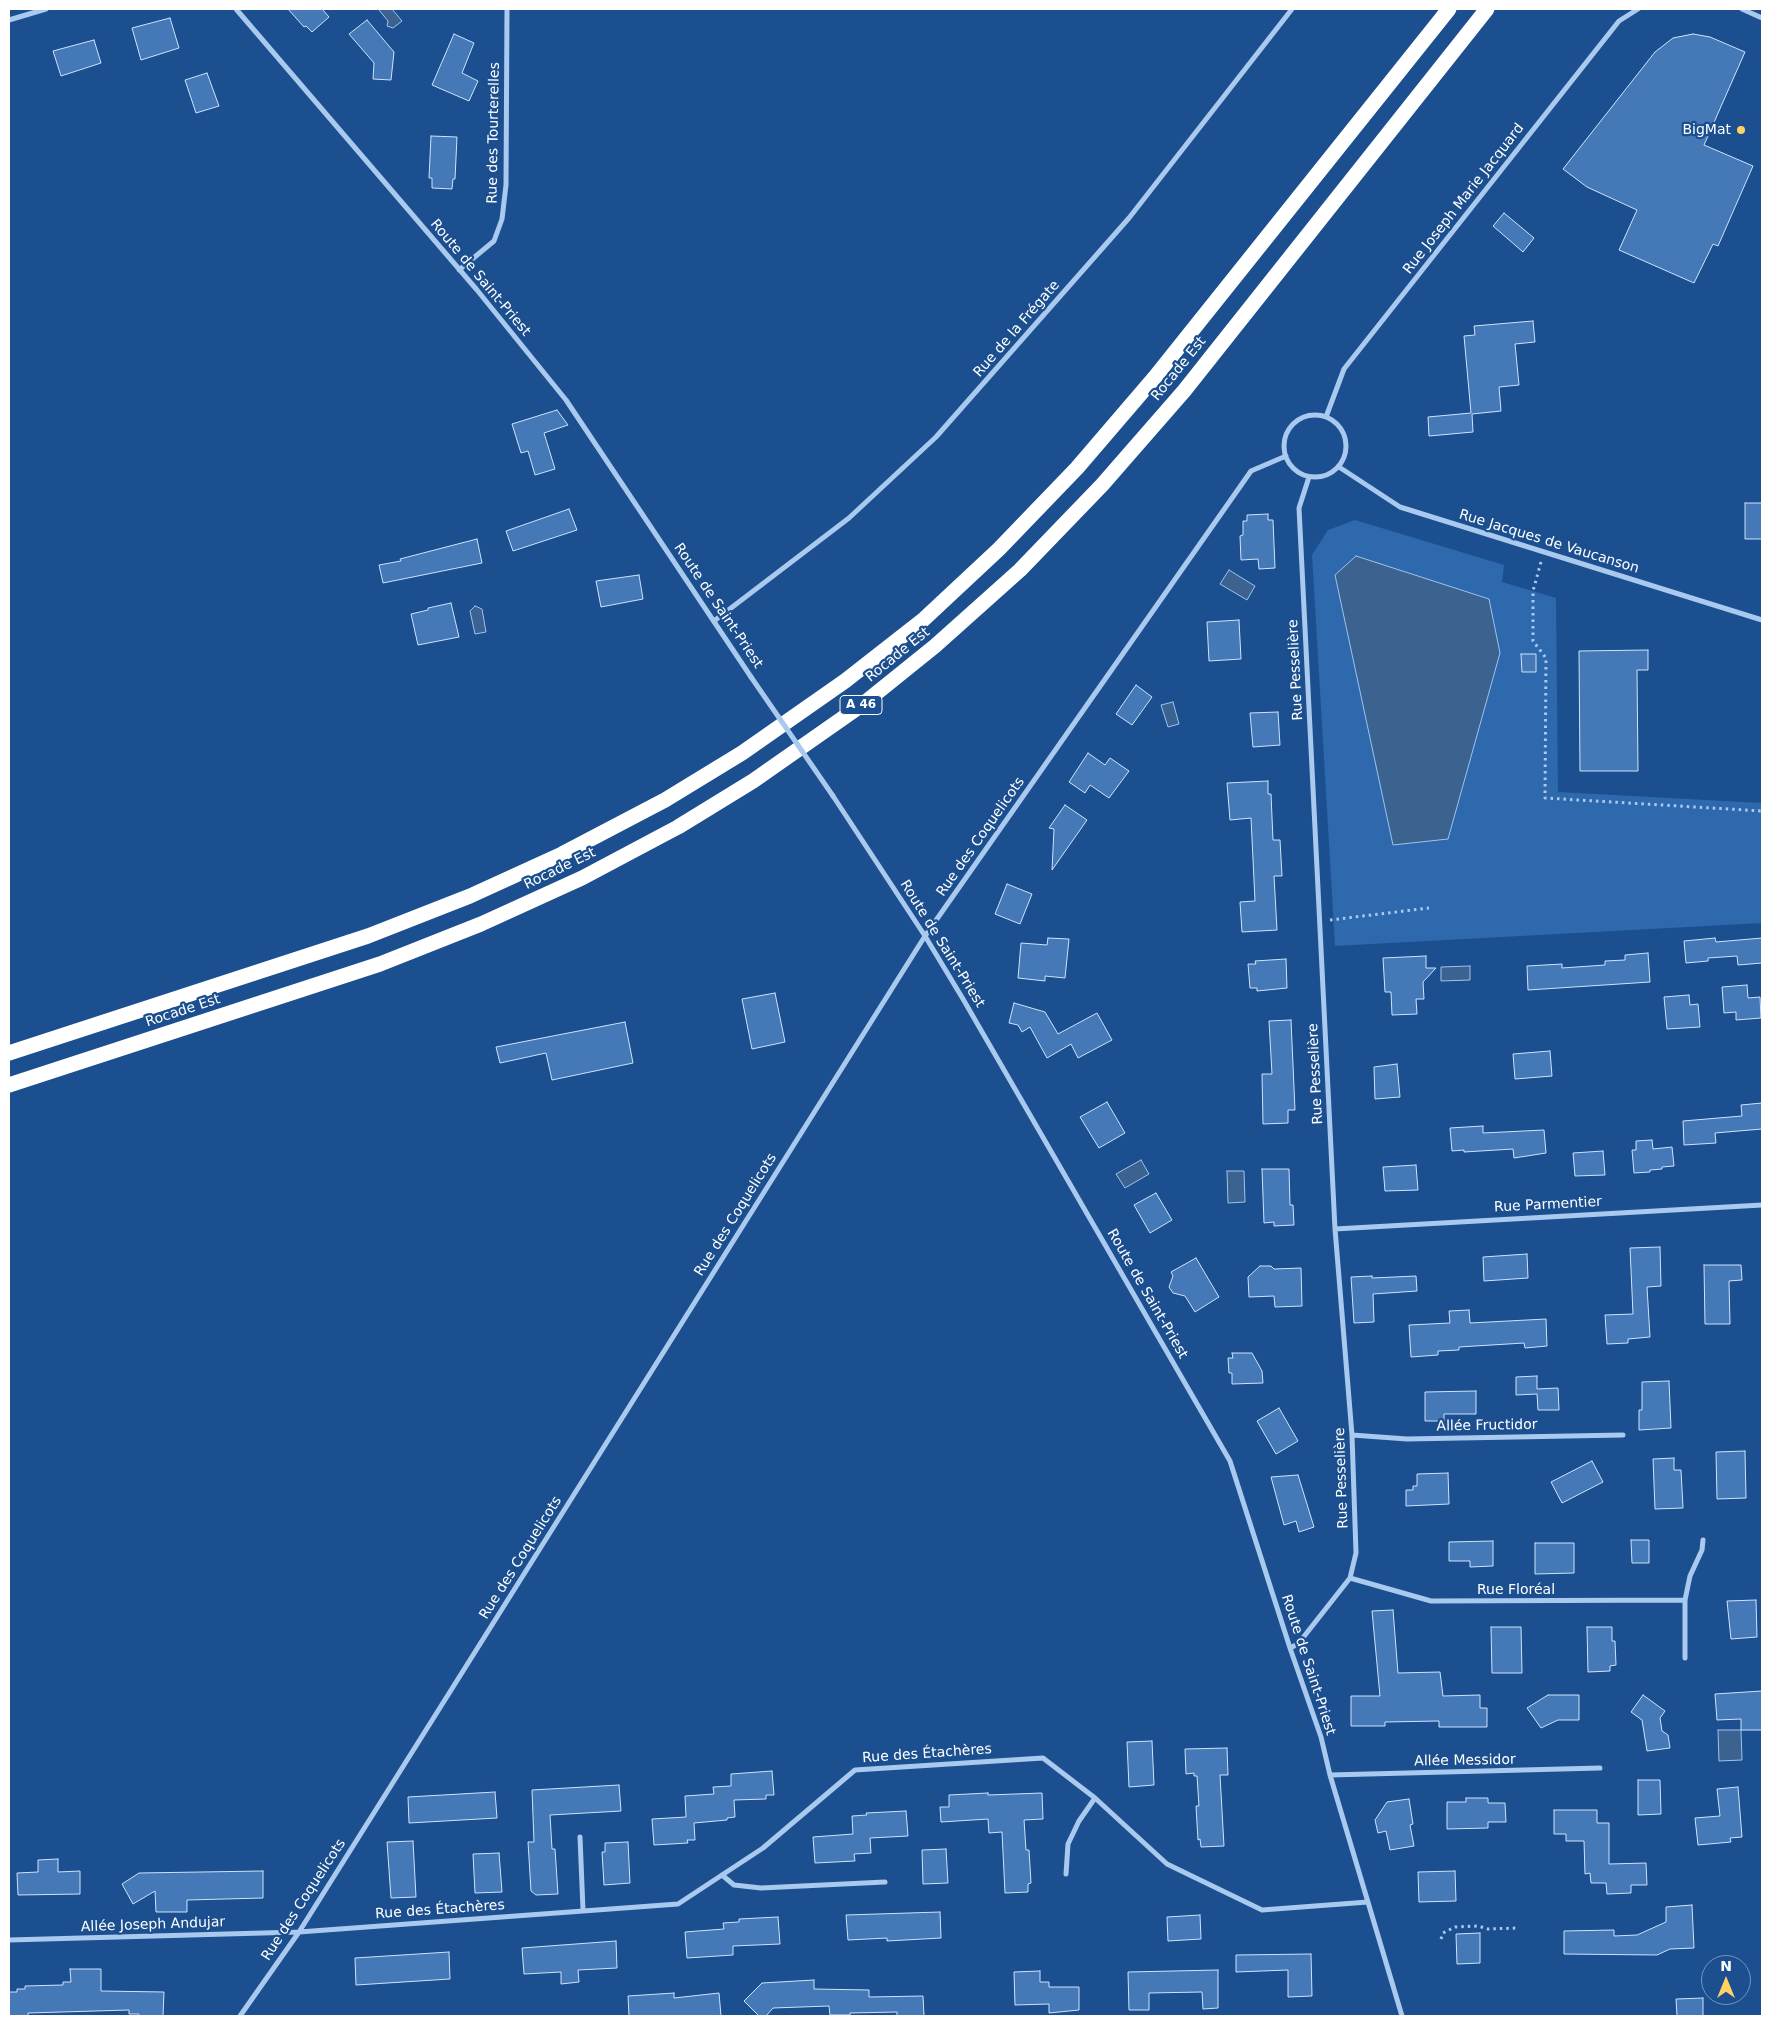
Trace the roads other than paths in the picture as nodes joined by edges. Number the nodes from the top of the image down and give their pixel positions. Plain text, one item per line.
1 (46, 9) edge
2 (236, 9) edge
3 (507, 9) edge
4 (1292, 9) edge
5 (1449, 9) edge
6 (1487, 9) edge
7 (1638, 9) edge
8 (1742, 9) edge
9 (1762, 18) edge
10 (9, 20) edge
11 (458, 270) junction
12 (1326, 417) junction
13 (1286, 456) junction
14 (1339, 467) junction
15 (1309, 477) junction
16 (1762, 620) edge
17 (714, 621) junction
18 (925, 936) junction
19 (9, 1054) edge
20 (9, 1085) edge
21 (1762, 1205) edge
22 (1336, 1229) junction
23 (1352, 1435) junction
24 (1624, 1435) dead end
25 (1703, 1540) dead end
26 (1350, 1578) junction
27 (1685, 1600) junction
28 (1290, 1648) junction
29 (1685, 1658) dead end
30 (1600, 1768) dead end
31 (1330, 1775) junction
32 (1095, 1798) junction
33 (580, 1837) dead end
34 (1066, 1874) dead end
35 (722, 1875) junction
36 (885, 1882) dead end
37 (1368, 1902) junction
38 (583, 1910) junction
39 (299, 1932) junction
40 (9, 1940) edge
41 (240, 2016) edge
42 (1402, 2016) edge

1 - 10 street
2 - 11 street, Route de Saint-Priest
3 - 11 street, Rue des Tourterelles
4 - 17 street, Rue de la Frégate
5 - 19 highway, Rocade Est / A 46
6 - 20 highway, Rocade Est / A 46
7 - 12 street, Rue Joseph Marie Jacquard
8 - 9 street
11 - 17 street, Route de Saint-Priest
12 - 13 street
12 - 14 street
13 - 15 street
13 - 18 street, Rue des Coquelicots
14 - 15 street
14 - 16 street, Rue Jacques de Vaucanson
15 - 22 street, Rue Pesselière
17 - 18 street, Route de Saint-Priest, bridge
18 - 28 street, Route de Saint-Priest
18 - 39 street, Rue des Coquelicots
21 - 22 street, Rue Parmentier
22 - 23 street, Rue Pesselière
23 - 24 street, Allée Fructidor
23 - 26 street, Rue Pesselière
25 - 27 street
26 - 27 street, Rue Floréal
26 - 28 street, Rue Pesselière
27 - 29 street
28 - 31 street, Route de Saint-Priest
30 - 31 street, Allée Messidor
31 - 37 street, Route de Saint-Priest
32 - 34 street
32 - 35 street, Rue des Étachères
32 - 37 street, Rue des Étachères
33 - 38 street
35 - 36 street
35 - 38 street, Rue des Étachères
37 - 42 street, Route de Saint-Priest
38 - 39 street, Rue des Étachères
39 - 40 street, Allée Joseph Andujar
39 - 41 street, Rue des Coquelicots

